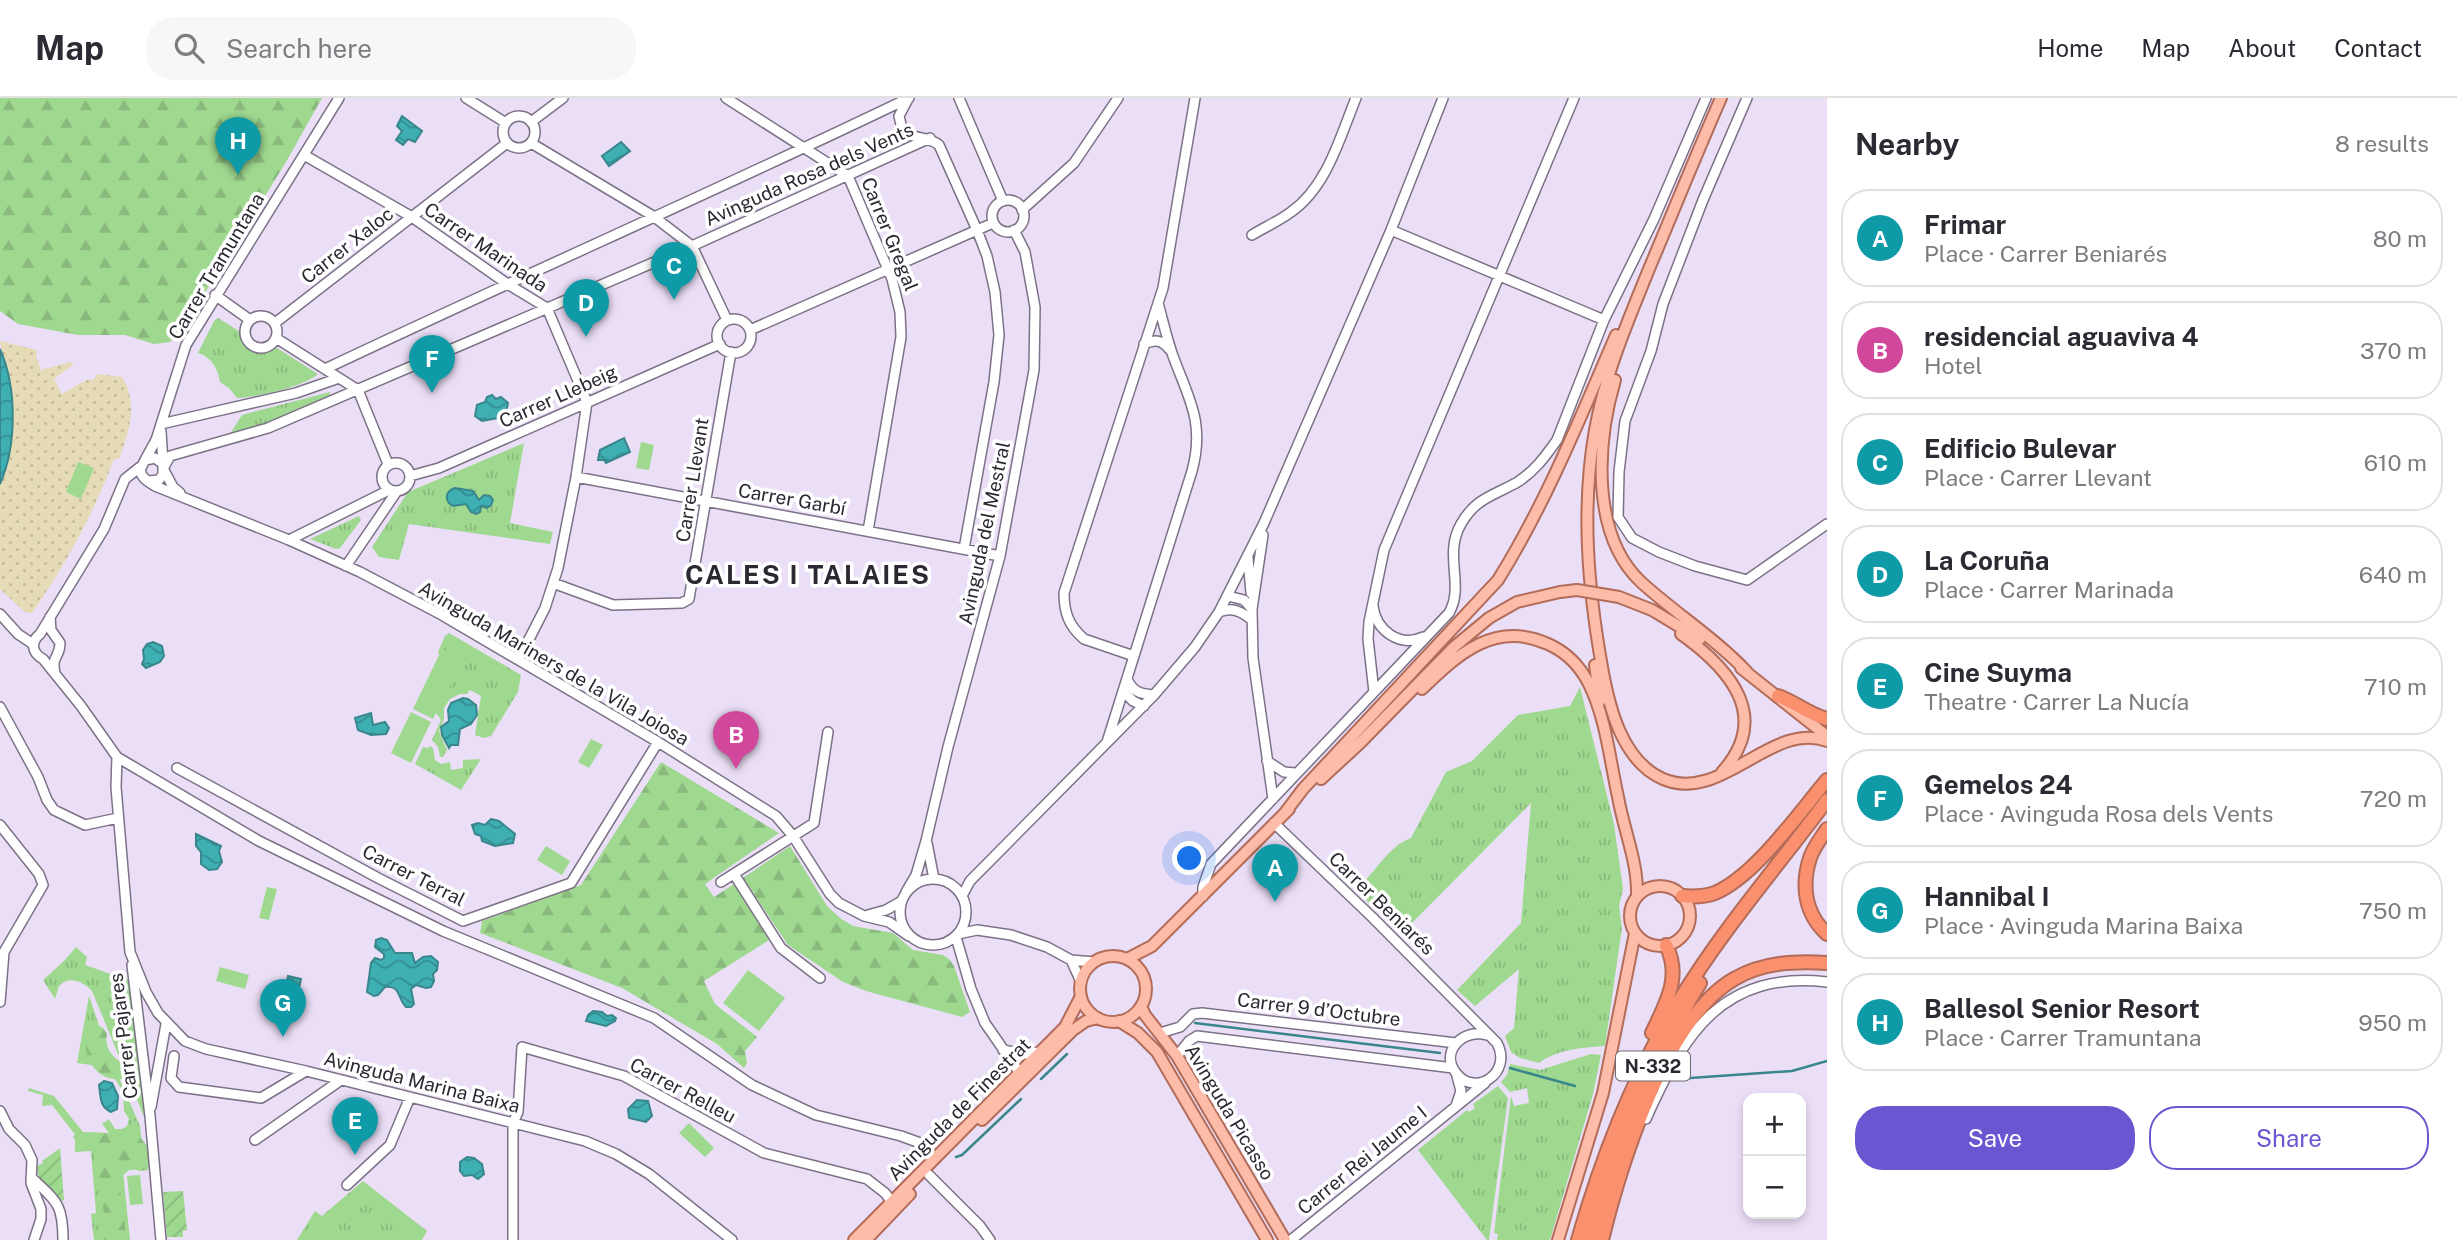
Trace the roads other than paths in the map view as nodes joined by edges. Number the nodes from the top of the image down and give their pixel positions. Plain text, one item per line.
1 (339, 98) edge
2 (466, 98) edge
3 (563, 98) edge
4 (726, 98) edge
5 (909, 98) edge
6 (959, 98) edge
7 (1118, 98) edge
8 (1195, 98) edge
9 (1356, 98) edge
10 (1443, 98) edge
11 (1574, 98) edge
12 (1706, 98) edge
13 (1721, 98) edge
14 (1747, 98) edge
15 (531, 122) junction
16 (506, 123) junction
17 (930, 138) junction
18 (508, 143) junction
19 (531, 143) junction
20 (805, 148) junction
21 (304, 155) junction
22 (848, 176) junction
23 (1003, 201) junction
24 (1022, 210) junction
25 (653, 216) junction
26 (412, 217) junction
27 (993, 223) junction
28 (977, 230) junction
29 (1014, 230) junction
30 (1391, 230) junction
31 (1665, 231) junction
32 (1252, 235) dead end
33 (692, 246) junction
34 (888, 270) junction
35 (1498, 276) junction
36 (506, 283) junction
37 (215, 295) junction
38 (1158, 302) junction
39 (547, 308) junction
40 (250, 320) junction
41 (727, 320) junction
42 (1604, 320) junction
43 (275, 323) junction
44 (750, 330) junction
45 (276, 338) junction
46 (720, 344) junction
47 (1144, 344) junction
48 (731, 352) junction
49 (1172, 352) junction
50 (325, 369) junction
51 (339, 378) junction
52 (358, 390) junction
53 (587, 402) junction
54 (161, 424) junction
55 (143, 463) junction
56 (388, 464) junction
57 (163, 467) junction
58 (410, 476) junction
59 (576, 477) junction
60 (146, 480) junction
61 (124, 486) junction
62 (393, 491) junction
63 (184, 497) junction
64 (706, 501) junction
65 (1264, 523) junction
66 (1827, 524) edge
67 (868, 531) junction
68 (289, 540) junction
69 (964, 549) junction
70 (1000, 556) junction
71 (1248, 558) junction
72 (346, 566) junction
73 (1590, 582) junction
74 (553, 583) junction
75 (1228, 596) junction
76 (1372, 601) junction
77 (1252, 609) junction
78 (1652, 610) junction
79 (1219, 612) junction
80 (0, 614) edge
81 (51, 615) junction
82 (1252, 620) junction
83 (40, 634) junction
84 (53, 634) junction
85 (1427, 636) junction
86 (33, 644) junction
87 (1134, 656) junction
88 (43, 659) junction
89 (519, 659) junction
90 (53, 661) junction
91 (1746, 672) junction
92 (55, 675) junction
93 (1127, 678) junction
94 (1123, 691) junction
95 (1374, 692) junction
96 (1154, 695) junction
97 (1778, 696) junction
98 (1144, 706) junction
99 (0, 707) edge
100 (1827, 719) edge
101 (828, 732) dead end
102 (1827, 739) edge
103 (657, 742) junction
104 (1360, 743) junction
105 (1107, 744) junction
106 (1607, 745) junction
107 (117, 757) junction
108 (1267, 761) junction
109 (177, 768) dead end
110 (1296, 773) junction
111 (1719, 775) junction
112 (1827, 780) edge
113 (1273, 799) junction
114 (1827, 800) edge
115 (1284, 814) junction
116 (118, 818) junction
117 (1275, 824) junction
118 (0, 825) edge
119 (1827, 829) edge
120 (793, 836) junction
121 (926, 841) junction
122 (1776, 869) junction
123 (734, 874) junction
124 (933, 879) junction
125 (970, 881) junction
126 (721, 883) dead end
127 (951, 884) junction
128 (1203, 895) junction
129 (962, 896) junction
130 (1637, 896) junction
131 (1682, 896) junction
132 (904, 897) junction
133 (864, 916) junction
134 (965, 920) junction
135 (978, 930) junction
136 (1635, 933) junction
137 (1827, 934) edge
138 (909, 936) junction
139 (957, 936) junction
140 (939, 945) junction
141 (1666, 945) junction
142 (1152, 946) junction
143 (130, 952) junction
144 (962, 953) junction
145 (1127, 959) junction
146 (1071, 960) junction
147 (1094, 962) junction
148 (1827, 963) edge
149 (1142, 972) junction
150 (820, 978) dead end
151 (1081, 982) junction
152 (1827, 982) edge
153 (1081, 996) junction
154 (0, 1002) edge
155 (1141, 1006) junction
156 (1464, 1009) junction
157 (1098, 1018) junction
158 (1119, 1021) junction
159 (166, 1024) junction
160 (1182, 1026) junction
161 (1160, 1033) junction
162 (1465, 1035) junction
163 (1487, 1035) junction
164 (1192, 1039) junction
165 (1456, 1043) junction
166 (1003, 1050) junction
167 (1039, 1052) junction
168 (174, 1056) dead end
169 (1177, 1056) junction
170 (306, 1071) junction
171 (1455, 1071) junction
172 (1019, 1072) junction
173 (1489, 1079) junction
174 (341, 1080) junction
175 (410, 1097) junction
176 (1456, 1107) junction
177 (0, 1111) edge
178 (1620, 1114) junction
179 (150, 1116) junction
180 (513, 1123) junction
181 (256, 1140) dead end
182 (920, 1143) dead end
183 (1622, 1167) junction
184 (929, 1175) junction
185 (31, 1177) junction
186 (347, 1185) dead end
187 (892, 1202) junction
188 (34, 1240) edge
189 (63, 1240) edge
190 (161, 1240) edge
191 (513, 1240) edge
192 (732, 1240) edge
193 (854, 1240) edge
194 (866, 1240) edge
195 (990, 1240) edge
196 (1267, 1240) edge
197 (1285, 1240) edge
198 (1291, 1240) edge
199 (1558, 1240) edge
200 (1578, 1240) edge
201 (1590, 1240) edge
202 (1602, 1240) edge

1 - 21 street, Carrer Tramuntana
2 - 16 street
3 - 15 street
4 - 20 street, Carrer Gregal
5 - 17 street
5 - 20 street, Avinguda Rosa dels Vents
6 - 23 street
7 - 24 street
8 - 38 street
9 - 32 street
10 - 30 street
11 - 35 street
12 - 42 street
13 - 31 main road
14 - 66 street
15 - 16 street
15 - 19 street
16 - 18 street
17 - 22 street, Avinguda Rosa dels Vents
17 - 28 street, Avinguda del Mestral
18 - 19 street
18 - 26 street, Carrer Xaloc
19 - 25 street
20 - 22 street, Carrer Gregal
20 - 25 street, Avinguda Rosa dels Vents
21 - 26 street, Carrer Marinada
21 - 37 street, Carrer Tramuntana
22 - 33 street, Avinguda Rosa dels Vents
22 - 34 street, Carrer Gregal
23 - 24 street
23 - 27 street
24 - 29 street
25 - 33 street
25 - 36 street, Avinguda Rosa dels Vents
26 - 36 street, Carrer Marinada
26 - 43 street, Carrer Xaloc
27 - 28 street
27 - 29 street
28 - 34 street
28 - 69 street, Avinguda del Mestral
29 - 70 street, Avinguda del Mestral
30 - 35 street
30 - 65 street
31 - 73 main road
31 - 91 main road
31 - 115 main road
33 - 39 street, Avinguda Rosa dels Vents
33 - 41 street
34 - 44 street
34 - 67 street, Carrer Gregal
35 - 42 street
35 - 76 street
36 - 39 street, Carrer Marinada
36 - 50 street, Avinguda Rosa dels Vents
37 - 40 street
37 - 54 street, Carrer Tramuntana
38 - 47 street
38 - 49 street
39 - 52 street, Avinguda Rosa dels Vents
39 - 53 street, Carrer Marinada
40 - 43 street
40 - 45 street
41 - 44 street
41 - 46 street
42 - 85 street
43 - 45 street
44 - 48 street
45 - 50 street
46 - 48 street
46 - 53 street, Carrer Llebeig
47 - 49 street
47 - 87 street
48 - 64 street, Carrer Llevant
49 - 87 street
50 - 51 street
51 - 52 street
51 - 54 street
52 - 56 street
52 - 57 street, Avinguda Rosa dels Vents
53 - 58 street, Carrer Llebeig
53 - 59 street
54 - 55 street, Carrer Tramuntana
54 - 57 street, Carrer Tramuntana
55 - 57 street
55 - 60 street
55 - 61 street
56 - 58 street
56 - 62 street
57 - 60 street
57 - 63 street
58 - 62 street
59 - 64 street, Carrer Garbí
59 - 74 street
60 - 61 street
60 - 63 street, Avinguda Mariners de la Vila Joiosa
61 - 81 street
62 - 68 street
62 - 72 street
63 - 68 street, Avinguda Mariners de la Vila Joiosa
64 - 67 street, Carrer Garbí
64 - 74 street, Carrer Llevant
65 - 71 street
65 - 77 street
67 - 69 street, Carrer Garbí
68 - 72 street, Avinguda Mariners de la Vila Joiosa
69 - 70 street, Carrer Garbí
70 - 121 street, Avinguda del Mestral
71 - 75 street
71 - 77 street
72 - 89 street, Avinguda Mariners de la Vila Joiosa
73 - 106 main road
73 - 111 main road
74 - 89 street
75 - 77 street
75 - 79 street
76 - 85 street
76 - 95 street
77 - 82 street
78 - 91 main road
78 - 104 main road, bridge
78 - 111 main road
79 - 82 street
79 - 96 street
80 - 86 street
81 - 83 street
81 - 84 street
82 - 108 street
83 - 84 street
83 - 86 street
84 - 90 street
85 - 95 street
86 - 88 street
87 - 93 street
88 - 90 street
88 - 92 street
89 - 103 street, Avinguda Mariners de la Vila Joiosa
90 - 92 street
91 - 97 main road
92 - 107 street
93 - 94 street
93 - 96 street
94 - 98 street
94 - 105 street
95 - 110 street
96 - 98 street
97 - 100 highway
97 - 102 main road
98 - 105 street
99 - 116 street
101 - 120 street
102 - 111 main road
103 - 109 street, Carrer Terral
103 - 120 street, Avinguda Mariners de la Vila Joiosa
104 - 106 main road
104 - 115 main road
105 - 125 street
106 - 130 main road
107 - 116 street, Avinguda Marina Baixa
107 - 182 street
108 - 110 street
108 - 113 street
110 - 113 street
112 - 131 highway
113 - 128 street
114 - 122 highway, N-332
115 - 117 main road
116 - 143 street, Avinguda Marina Baixa
117 - 128 main road
117 - 156 street, Carrer Beniarés
118 - 154 street
119 - 137 highway
120 - 123 street
120 - 133 street, Avinguda Mariners de la Vila Joiosa
121 - 124 street, Avinguda del Mestral
121 - 132 street, Avinguda del Mestral
122 - 178 highway, N-332
122 - 201 highway, N-332
123 - 126 street
123 - 150 street
124 - 127 street
124 - 132 street
125 - 127 street
125 - 129 street
127 - 129 street
128 - 142 main road
129 - 134 street
130 - 131 main road
130 - 136 main road
131 - 141 main road
132 - 133 street
132 - 138 street
133 - 138 street, Avinguda Mariners de la Vila Joiosa
134 - 135 street
134 - 139 street
135 - 139 street
135 - 146 street
136 - 141 main road
136 - 199 main road
138 - 140 street
139 - 140 street
139 - 144 street
140 - 144 street
141 - 178 highway
142 - 145 main road
142 - 149 main road
143 - 159 street, Avinguda Marina Baixa
143 - 179 street, Carrer Pajares
144 - 166 street
145 - 147 main road
145 - 149 main road
146 - 147 street
146 - 151 street
147 - 151 main road
148 - 183 highway
149 - 155 main road
151 - 153 main road
152 - 183 street
153 - 157 main road
153 - 167 main road, Avinguda de Finestrat
155 - 158 main road
155 - 161 main road, Avinguda Picasso
156 - 162 street
156 - 163 street, Carrer Beniarés
157 - 158 main road
157 - 184 main road, Avinguda de Finestrat
158 - 196 main road, Avinguda Picasso
159 - 170 street, Avinguda Marina Baixa
159 - 179 street, Carrer Pajares
160 - 161 street, Carrer 9 d’Octubre
160 - 164 street
160 - 165 street, Carrer 9 d’Octubre
161 - 169 main road, Avinguda Picasso
162 - 163 street
162 - 165 street
163 - 173 street
164 - 169 street
164 - 171 street
165 - 171 street
166 - 167 street
166 - 172 street
167 - 172 main road, Avinguda de Finestrat
168 - 170 street
169 - 197 main road, Avinguda Picasso
170 - 174 street, Avinguda Marina Baixa
171 - 173 street
171 - 176 street, Carrer Rei Jaume I
172 - 187 main road, Avinguda de Finestrat
173 - 176 street, Carrer Rei Jaume I
174 - 175 street, Avinguda Marina Baixa
174 - 181 street
175 - 180 street, Avinguda Marina Baixa
175 - 186 street
176 - 198 street, Carrer Rei Jaume I
177 - 185 street
178 - 200 highway, N-332
179 - 190 street, Carrer Pajares
180 - 187 street, Carrer Relleu
180 - 191 street
180 - 192 street, Avinguda Marina Baixa
183 - 202 highway
184 - 194 main road, Avinguda de Finestrat
184 - 195 street
185 - 188 street
185 - 189 street
187 - 193 main road, Avinguda de Finestrat

